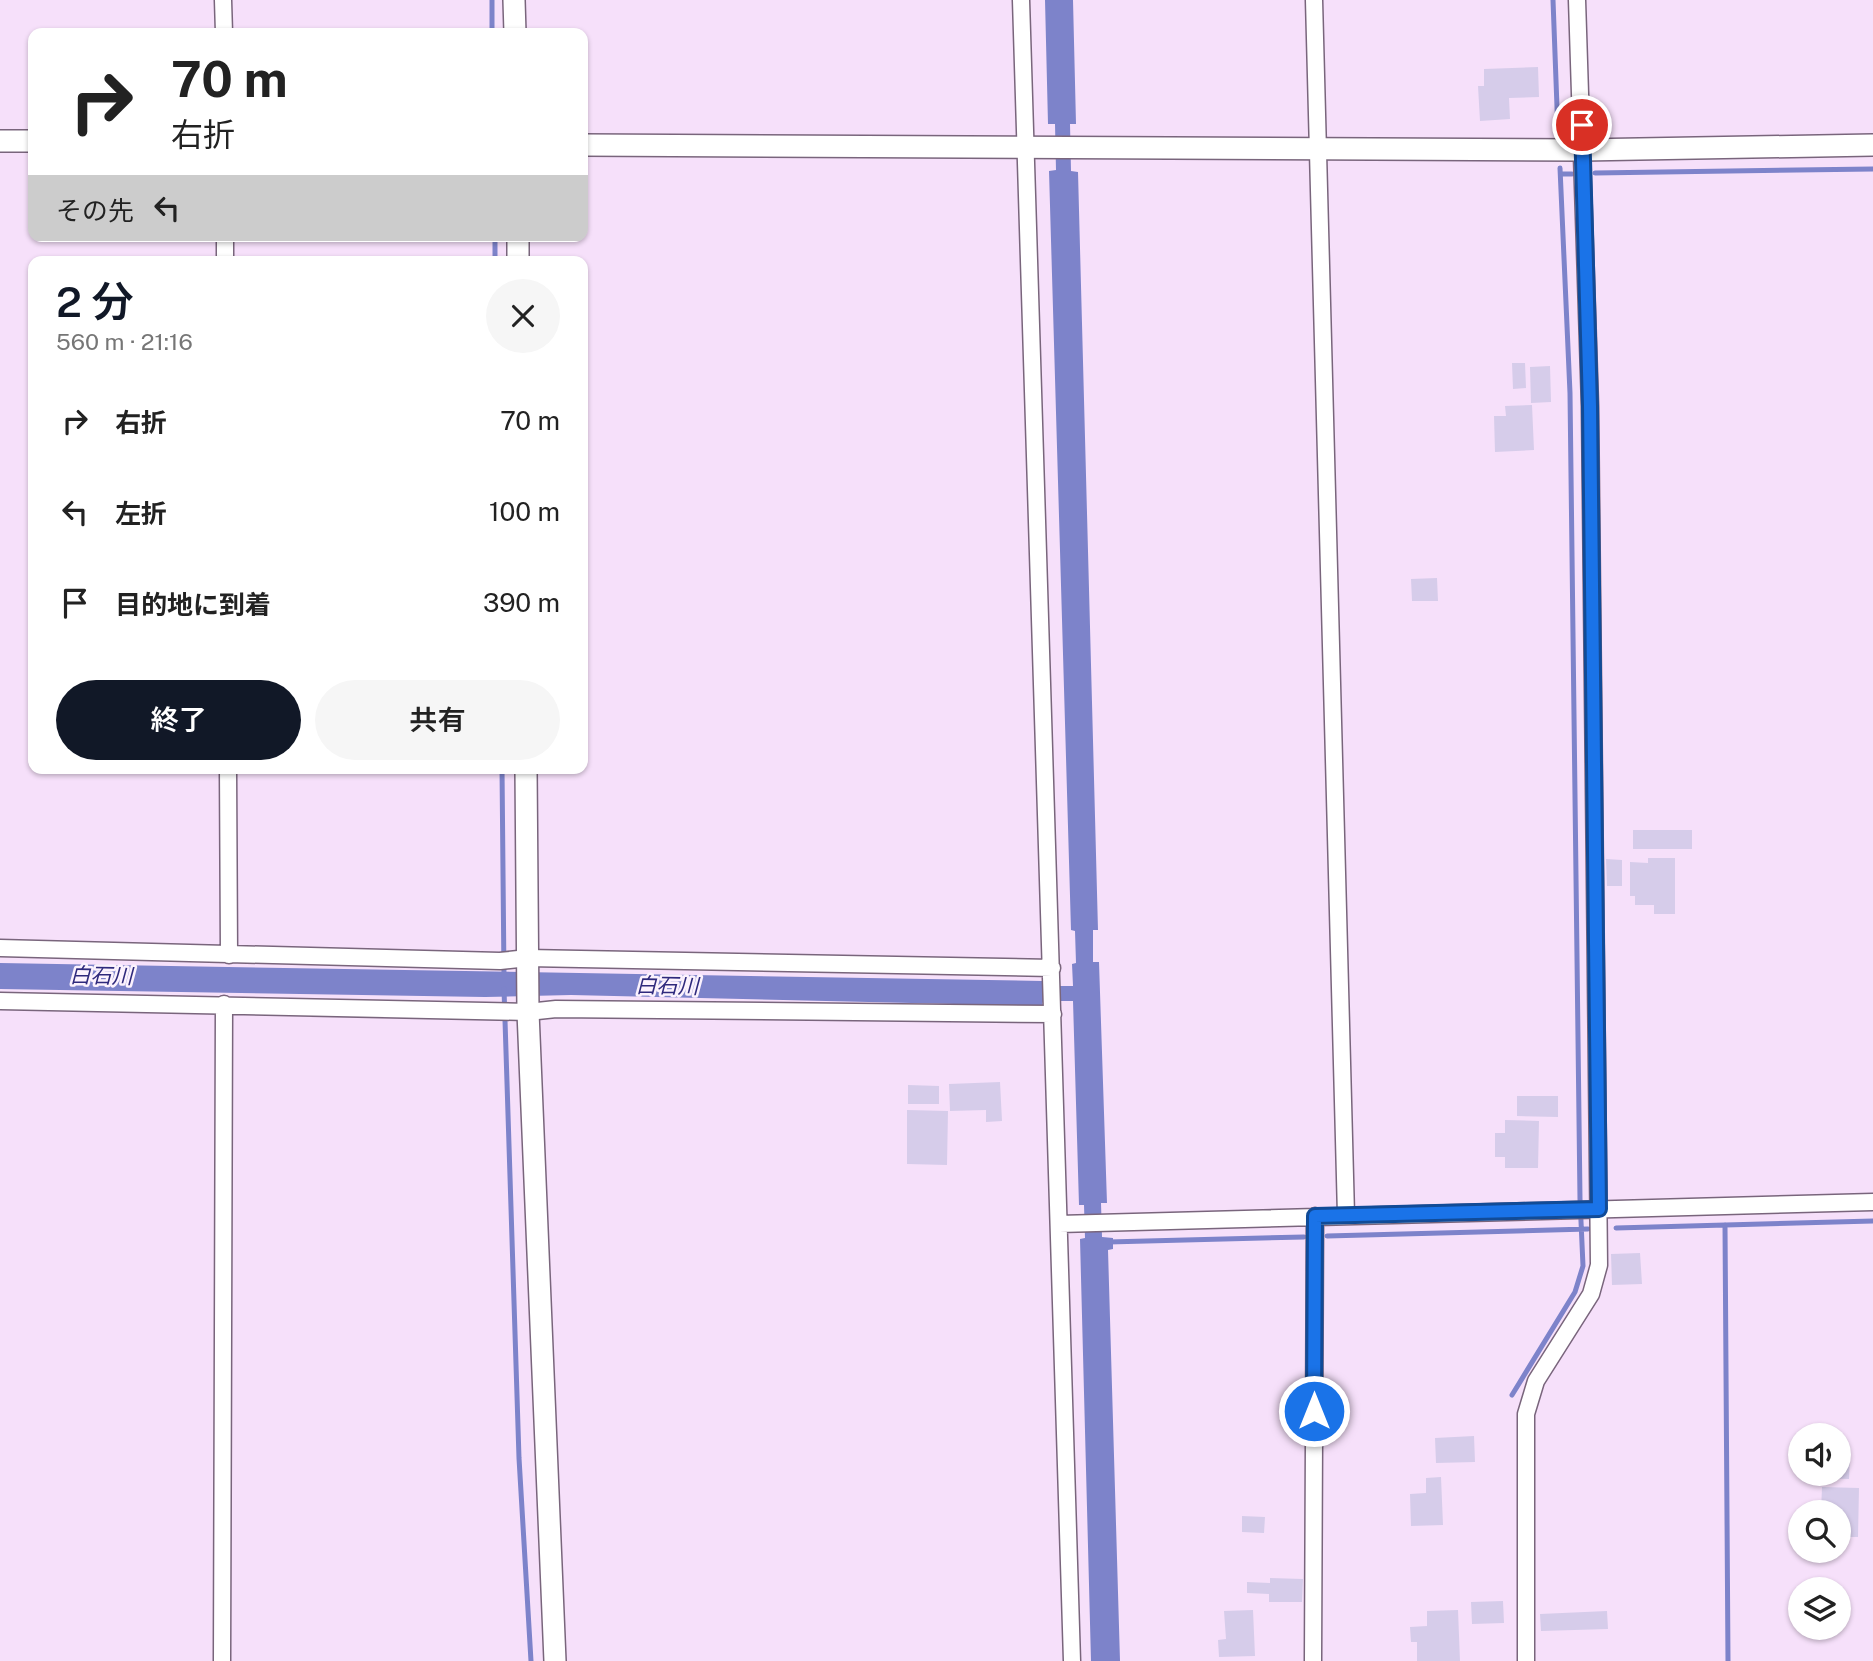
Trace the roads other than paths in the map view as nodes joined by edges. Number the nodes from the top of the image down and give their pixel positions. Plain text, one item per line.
1 (223, 0) edge
2 (514, 0) edge
3 (1021, 0) edge
4 (1314, 0) edge
5 (1577, 0) edge
6 (224, 28) edge
7 (515, 28) edge
8 (0, 141) edge
9 (28, 141) edge
10 (588, 145) edge
11 (1873, 145) edge
12 (1024, 147) junction
13 (1319, 149) junction
14 (1583, 150) junction
15 (228, 774) edge
16 (526, 774) edge
17 (0, 948) edge
18 (229, 955) junction
19 (517, 961) junction
20 (1052, 974) junction
21 (0, 1001) edge
22 (224, 1004) junction
23 (517, 1010) junction
24 (1053, 1010) junction
25 (1873, 1202) edge
26 (1586, 1210) junction
27 (1346, 1215) junction
28 (1315, 1216) junction
29 (1059, 1224) junction
30 (222, 1661) edge
31 (555, 1661) edge
32 (1072, 1661) edge
33 (1313, 1661) edge
34 (1527, 1661) edge

1 - 6 street
2 - 7 street
3 - 12 street
4 - 13 street
5 - 14 street
8 - 9 street
10 - 12 street
11 - 14 street
12 - 13 street
12 - 20 street
13 - 14 street
13 - 27 street
14 - 26 street
15 - 18 street
16 - 19 street
17 - 18 street
18 - 19 street
19 - 20 street
19 - 23 street
20 - 24 street
21 - 22 street
22 - 23 street
22 - 30 street
23 - 24 street
23 - 31 street
24 - 29 street
25 - 26 street
26 - 27 street
26 - 34 street
27 - 28 street
28 - 29 street
28 - 33 street
29 - 32 street

